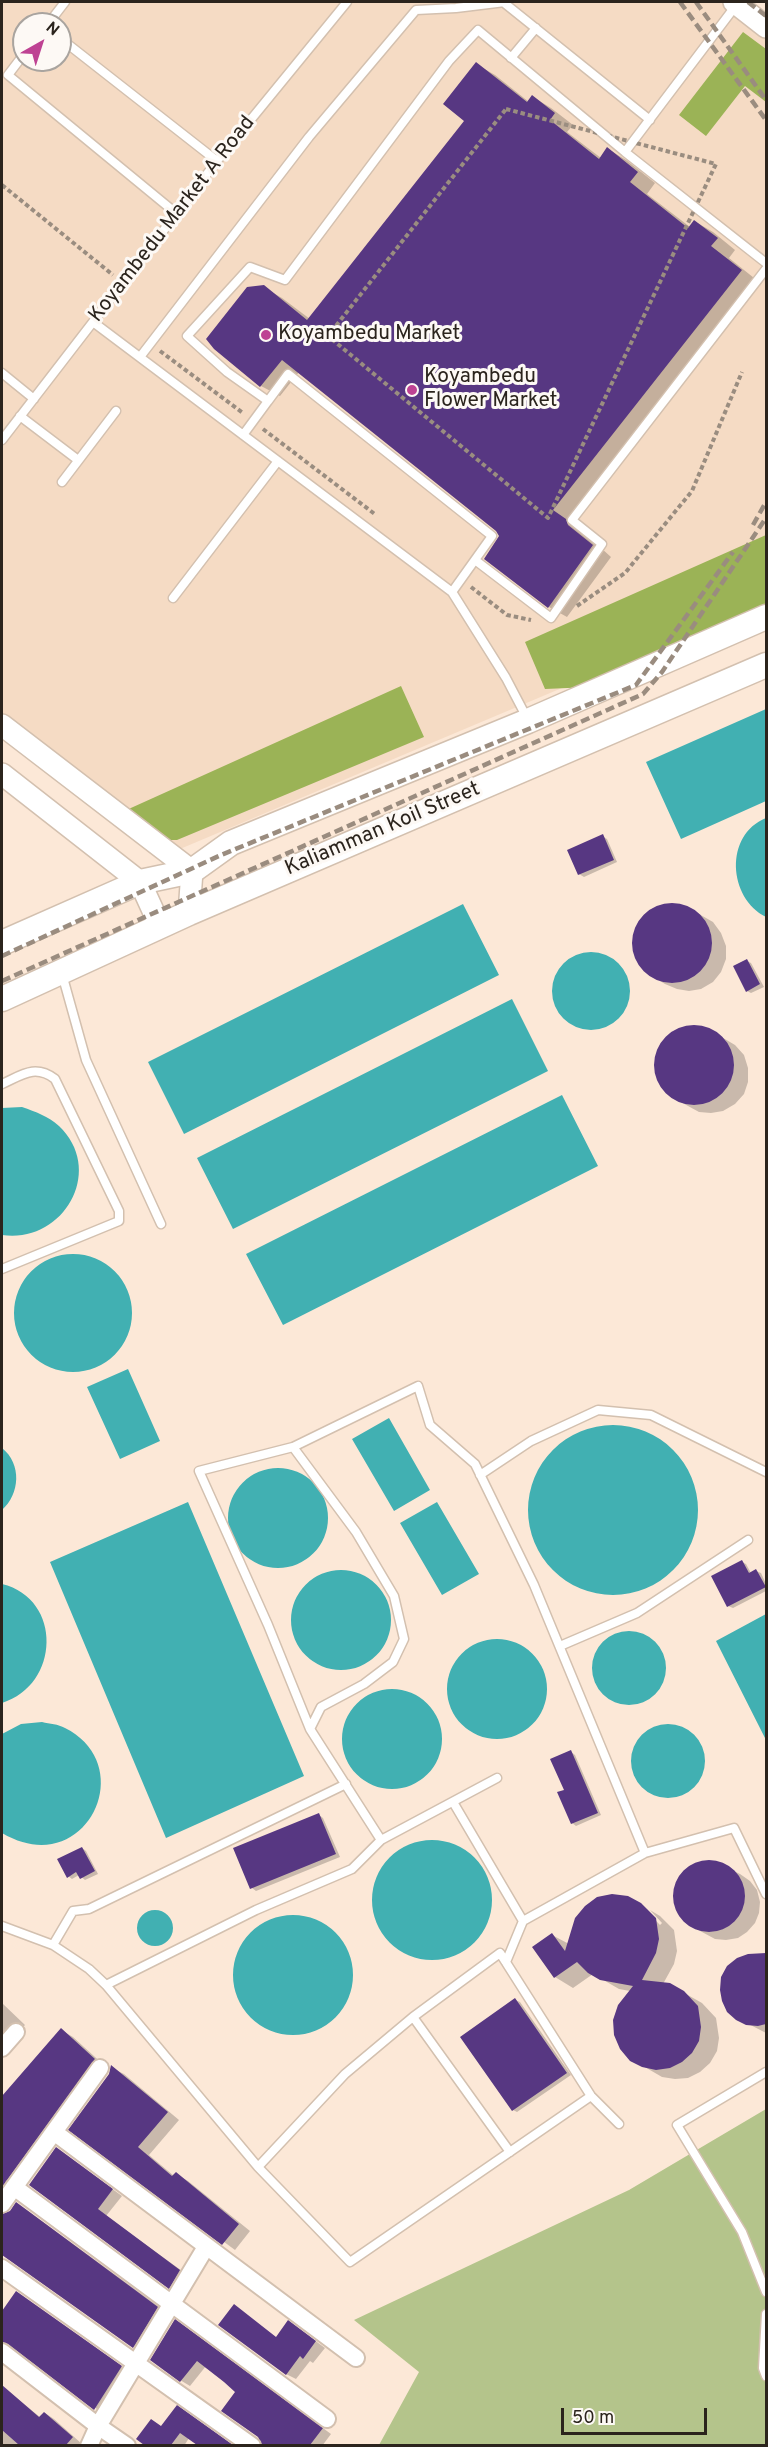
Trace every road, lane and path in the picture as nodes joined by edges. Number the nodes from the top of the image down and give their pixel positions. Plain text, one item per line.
1 (504, 2) edge
2 (343, 3) edge
3 (736, 3) edge
4 (766, 27) edge
5 (536, 28) junction
6 (72, 47) edge
7 (511, 58) junction
8 (12, 70) edge
9 (650, 120) junction
10 (625, 152) junction
11 (217, 161) junction
12 (716, 164) joint
13 (2, 185) edge
14 (177, 214) junction
15 (766, 263) edge
16 (766, 269) edge
17 (116, 277) dead end
18 (93, 322) junction
19 (150, 343) junction
20 (140, 357) junction
21 (742, 372) dead end
22 (2, 373) edge
23 (34, 399) junction
24 (268, 401) junction
25 (116, 411) dead end
26 (20, 416) junction
27 (253, 421) junction
28 (243, 435) junction
29 (2, 440) edge
30 (78, 460) junction
31 (278, 461) junction
32 (62, 482) dead end
33 (385, 522) dead end
34 (475, 560) junction
35 (460, 579) junction
36 (452, 592) junction
37 (173, 598) dead end
38 (570, 611) dead end
39 (766, 618) edge
40 (540, 622) dead end
41 (766, 665) edge
42 (528, 721) junction
43 (2, 725) edge
44 (2, 774) edge
45 (192, 871) junction
46 (140, 882) junction
47 (189, 913) junction
48 (160, 926) junction
49 (2, 943) edge
50 (62, 971) junction
51 (2, 999) edge
52 (2, 1084) edge
53 (161, 1224) dead end
54 (2, 1269) edge
55 (293, 1447) junction
56 (766, 1472) edge
57 (480, 1475) junction
58 (748, 1540) dead end
59 (560, 1646) junction
60 (310, 1729) junction
61 (498, 1779) dead end
62 (346, 1784) junction
63 (453, 1802) junction
64 (381, 1840) junction
65 (645, 1852) junction
66 (766, 1894) edge
67 (523, 1921) junction
68 (2, 1926) edge
69 (52, 1945) junction
70 (506, 1962) junction
71 (106, 1985) junction
72 (413, 2017) junction
73 (16, 2032) dead end
74 (2, 2048) edge
75 (100, 2068) dead end
76 (766, 2072) edge
77 (591, 2096) junction
78 (618, 2124) dead end
79 (54, 2132) junction
80 (510, 2152) junction
81 (258, 2167) junction
82 (14, 2187) junction
83 (2, 2204) edge
84 (206, 2247) junction
85 (2, 2268) edge
86 (766, 2292) edge
87 (172, 2304) junction
88 (766, 2314) edge
89 (2, 2352) edge
90 (356, 2358) dead end
91 (135, 2362) junction
92 (766, 2376) edge
93 (327, 2419) dead end
94 (98, 2426) junction
95 (89, 2445) edge
96 (127, 2445) edge
97 (252, 2445) edge

1 - 5 lane
1 - 19 lane
2 - 11 lane, Koyambedu Market A Road
3 - 4 street
3 - 9 lane
5 - 7 lane
5 - 9 lane
6 - 11 lane
7 - 10 lane
7 - 24 lane
8 - 14 lane
9 - 10 lane
10 - 15 lane
11 - 14 lane, Koyambedu Market A Road
12 - 12 path
13 - 17 path
14 - 18 lane, Koyambedu Market A Road
16 - 34 lane
18 - 20 lane
18 - 23 lane, Koyambedu Market A Road
19 - 20 lane
19 - 27 path
20 - 28 lane
21 - 38 path
22 - 23 lane
23 - 26 lane, Koyambedu Market A Road
24 - 27 lane
24 - 34 lane
25 - 30 lane
26 - 29 lane, Koyambedu Market A Road
26 - 30 lane
27 - 28 lane
27 - 33 path
28 - 31 lane
30 - 32 lane
31 - 36 lane
31 - 37 lane
34 - 35 lane
35 - 36 lane
35 - 40 path
36 - 42 lane
39 - 42 main road
41 - 47 main road, Kaliamman Koil Street
42 - 45 main road
43 - 45 street
44 - 46 street
45 - 46 main road
45 - 47 street
46 - 48 street
46 - 49 main road
47 - 48 main road, Kaliamman Koil Street
48 - 50 main road, Kaliamman Koil Street
50 - 51 main road, Kaliamman Koil Street
50 - 53 lane
52 - 54 lane
55 - 57 lane
55 - 60 lane
55 - 60 lane
56 - 57 lane
57 - 59 lane
58 - 59 lane
59 - 65 lane
60 - 62 lane
61 - 63 lane
62 - 64 lane
62 - 69 lane
63 - 64 lane
63 - 67 lane
64 - 71 lane
65 - 66 lane
65 - 67 lane
67 - 70 lane
68 - 69 lane
69 - 71 lane
70 - 72 lane
70 - 77 lane
71 - 81 lane
72 - 80 lane
72 - 81 lane
73 - 74 street
75 - 79 street
76 - 86 lane
77 - 78 lane
77 - 80 lane
79 - 82 street
79 - 84 street
80 - 81 lane
82 - 83 street
82 - 87 street
84 - 87 street
84 - 90 street
85 - 91 street
87 - 91 street
87 - 93 street
88 - 92 lane
89 - 94 street
91 - 94 street
91 - 97 street
94 - 95 street
94 - 96 street

